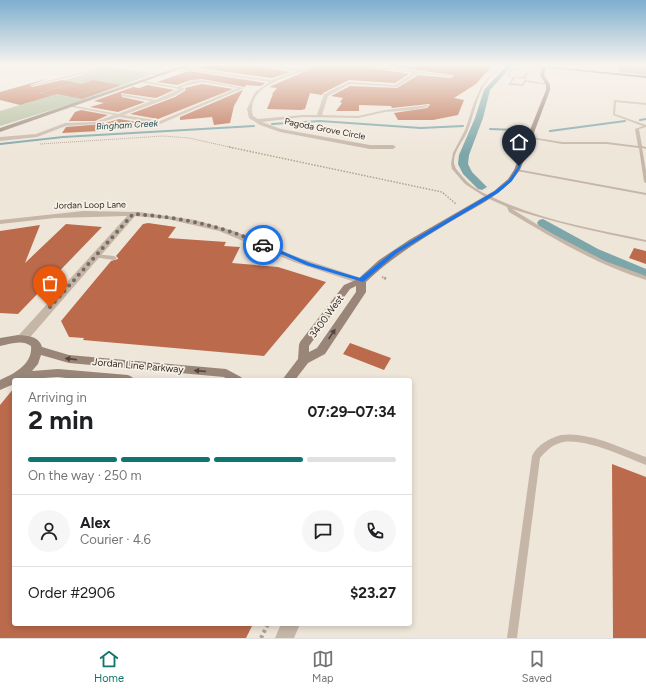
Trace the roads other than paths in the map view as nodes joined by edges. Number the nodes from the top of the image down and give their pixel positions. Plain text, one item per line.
1 (103, 95) edge
2 (124, 95) dead end
3 (173, 95) edge
4 (226, 95) edge
5 (256, 95) edge
6 (326, 95) edge
7 (479, 95) edge
8 (546, 95) edge
9 (156, 101) junction
10 (646, 104) edge
11 (72, 106) junction
12 (427, 106) dead end
13 (118, 116) junction
14 (320, 117) junction
15 (257, 121) junction
16 (646, 126) edge
17 (0, 130) edge
18 (530, 136) junction
19 (0, 139) edge
20 (646, 144) edge
21 (640, 145) junction
22 (393, 147) dead end
23 (646, 148) edge
24 (517, 170) junction
25 (646, 179) edge
26 (646, 194) edge
27 (488, 197) junction
28 (508, 205) junction
29 (133, 214) junction
30 (0, 222) edge
31 (646, 241) edge
32 (95, 256) junction
33 (114, 258) dead end
34 (646, 278) edge
35 (361, 281) junction
36 (22, 339) junction
37 (0, 342) edge
38 (38, 350) junction
39 (304, 360) junction
40 (19, 376) junction
41 (15, 378) edge
42 (105, 378) edge
43 (235, 378) edge
44 (290, 378) edge
45 (12, 379) edge
46 (0, 385) edge
47 (646, 461) edge
48 (290, 626) edge
49 (284, 638) edge
50 (512, 638) edge

1 - 11 street
2 - 9 street
3 - 9 street
4 - 13 street
5 - 15 street
6 - 14 street
7 - 27 lane
8 - 18 street, 3400 West
9 - 13 street
10 - 16 lane
11 - 13 street
11 - 17 street
12 - 14 street
13 - 19 street
14 - 15 street
15 - 22 street, Pagoda Grove Circle
16 - 21 lane
18 - 21 lane
18 - 24 street, 3400 West
20 - 21 lane
21 - 23 lane
21 - 25 lane
24 - 26 lane
24 - 27 street, 3400 West
27 - 28 lane
27 - 35 street, 3400 West
28 - 31 lane
28 - 34 lane
29 - 30 street, Jordan Loop Lane
29 - 32 street
29 - 35 street, Jordan Loop Lane
32 - 33 lane
32 - 36 street
39 -> 35 street, 3400 West
35 - 39 street, 3400 West
36 - 37 street
36 - 38 street, Jordan Line Parkway
38 - 40 street
43 -> 38 street, Jordan Line Parkway
39 - 44 street, 3400 West
40 - 41 street
40 - 42 street, Jordan Line Parkway
45 - 46 street
47 - 50 lane
48 - 49 street

